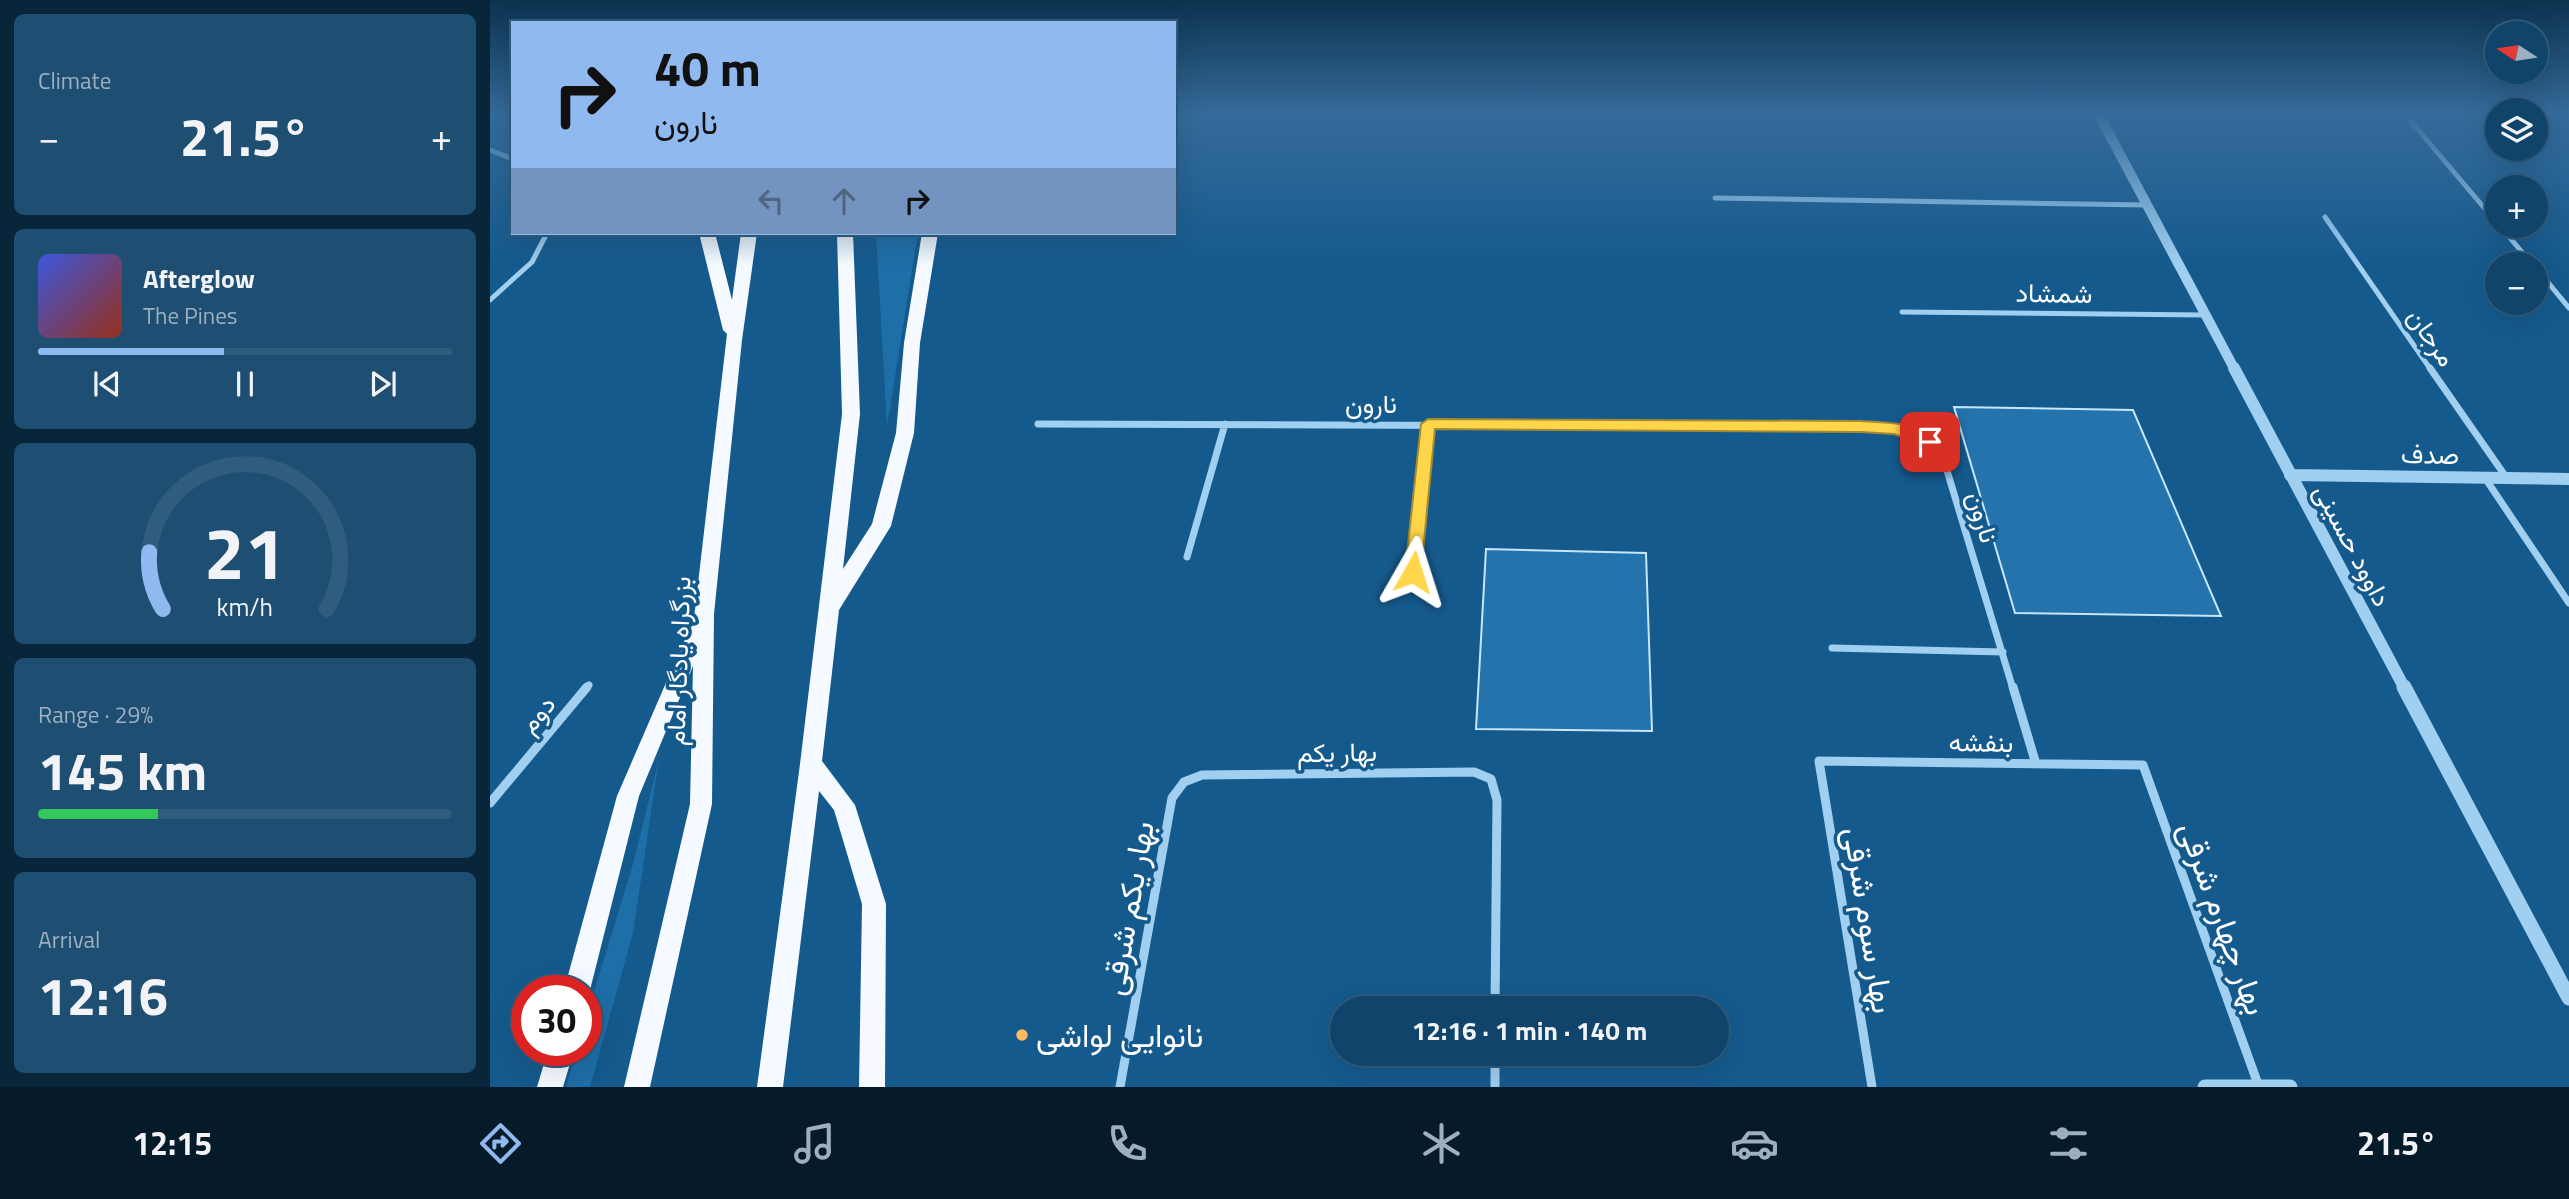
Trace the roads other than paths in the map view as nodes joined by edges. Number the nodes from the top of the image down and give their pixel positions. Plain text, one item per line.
1 (2124, 164) edge
2 (2447, 164) edge
3 (1715, 198) dead end
4 (2146, 205) junction
5 (2485, 209) edge
6 (2325, 217) dead end
7 (547, 235) edge
8 (708, 235) edge
9 (749, 235) edge
10 (845, 235) edge
11 (930, 235) edge
12 (2510, 238) edge
13 (2522, 252) edge
14 (2548, 283) edge
15 (490, 300) edge
16 (2569, 308) edge
17 (1902, 312) dead end
18 (2205, 315) junction
19 (734, 340) junction
20 (1038, 424) dead end
21 (1225, 424) junction
22 (1428, 424) junction
23 (2290, 475) junction
24 (2484, 478) junction
25 (2507, 478) junction
26 (2569, 479) edge
27 (1187, 557) dead end
28 (1413, 572) dead end
29 (2569, 603) edge
30 (829, 609) junction
31 (704, 614) junction
32 (1832, 648) dead end
33 (2003, 652) junction
34 (589, 685) dead end
35 (1819, 761) joint
36 (811, 764) junction
37 (2036, 764) junction
38 (2143, 765) joint
39 (1184, 782) joint
40 (490, 803) edge
41 (580, 975) edge
42 (1495, 996) edge
43 (2569, 998) edge
44 (556, 1066) edge
45 (1495, 1066) edge
46 (550, 1087) edge
47 (637, 1087) edge
48 (770, 1087) edge
49 (872, 1087) edge
50 (1120, 1087) edge
51 (1495, 1087) edge
52 (1871, 1087) edge
53 (2205, 1087) edge
54 (2259, 1087) edge
55 (2290, 1087) edge

1 - 4 street, داوود حسینی
2 - 5 street
3 - 4 street
4 - 18 street, داوود حسینی
6 - 25 street, مرجان
7 - 15 street
8 - 19 highway
9 - 19 highway, بزرگراه یادگار امام
10 - 30 highway
11 - 30 highway
12 - 13 street
14 - 16 street
17 - 18 street, شمشاد
18 - 23 street, داوود حسینی
19 - 31 highway, بزرگراه یادگار امام
20 - 21 street, نارون
21 - 22 street, نارون
21 - 27 street
22 - 28 street
22 - 33 street, نارون
23 - 24 street, صدف
23 - 43 street, داوود حسینی
24 - 25 street, صدف
24 - 29 street
25 - 26 street, صدف
30 - 36 highway
31 - 41 highway
31 - 47 highway, بزرگراه یادگار امام
32 - 33 street
33 - 37 street, نارون
34 - 40 street, دوم
35 - 37 street, بنفشه
35 - 52 street, بهار سوم شرقی
36 - 48 highway
36 - 49 highway
37 - 38 street, بنفشه
38 - 54 street, بهار چهارم شرقی
39 - 42 street, بهار یکم
39 - 50 street, بهار یکم شرقی
44 - 46 highway
45 - 51 street
53 - 54 street
54 - 55 street

